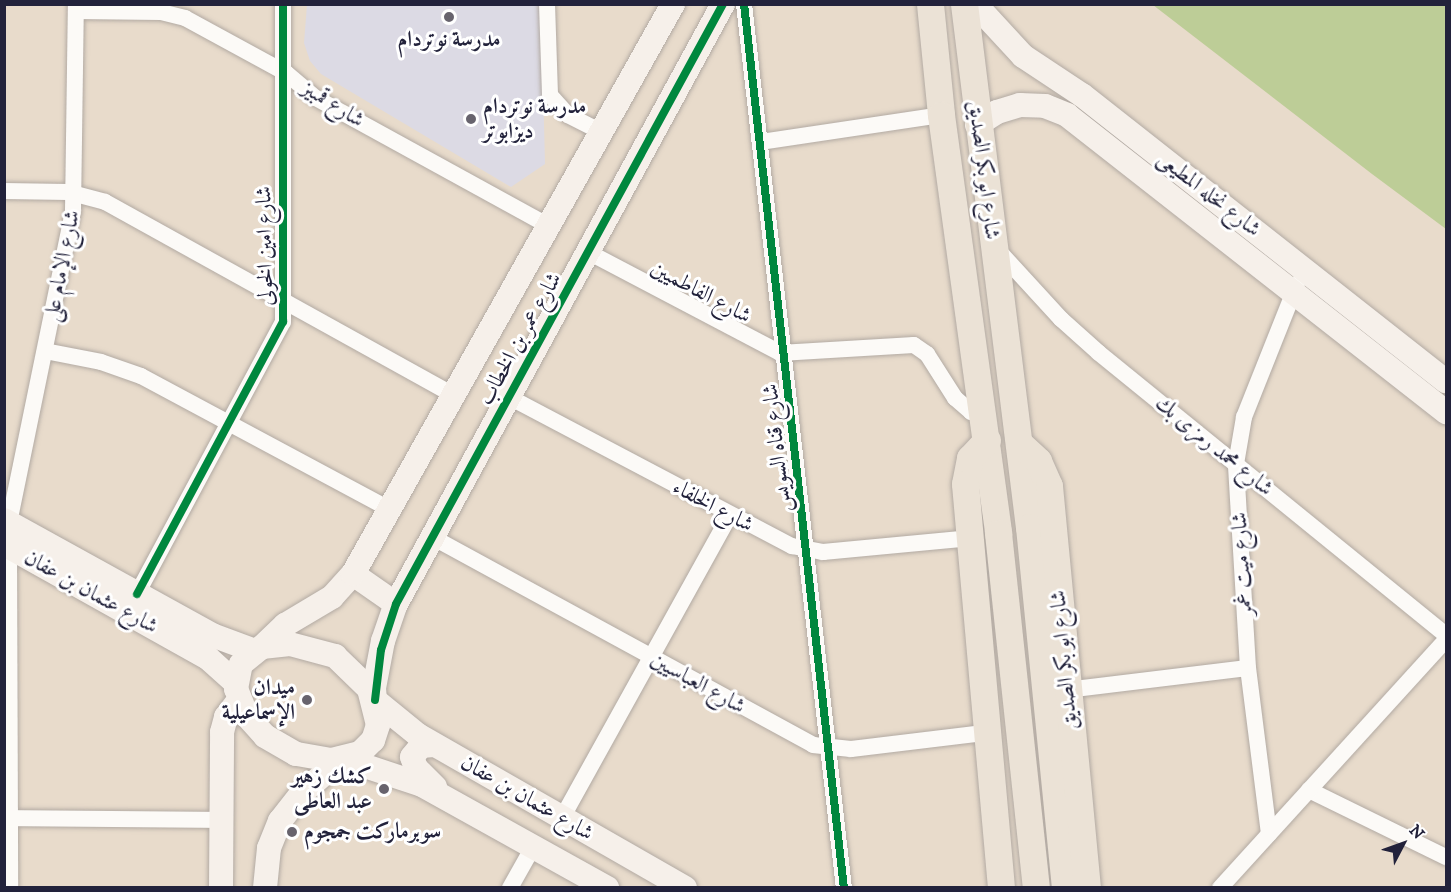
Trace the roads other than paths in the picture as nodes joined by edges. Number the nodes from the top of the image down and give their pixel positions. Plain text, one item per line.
1 (283, 4) edge
2 (547, 4) edge
3 (673, 4) edge
4 (723, 4) edge
5 (744, 4) edge
6 (930, 4) edge
7 (964, 4) edge
8 (975, 4) edge
9 (76, 8) edge
10 (282, 71) junction
11 (941, 115) junction
12 (977, 125) junction
13 (599, 131) junction
14 (761, 142) junction
15 (4, 191) edge
16 (75, 193) junction
17 (547, 225) junction
18 (993, 244) junction
19 (588, 252) junction
20 (1305, 270) junction
21 (1292, 291) junction
22 (286, 302) junction
23 (45, 351) junction
24 (785, 354) junction
25 (1446, 381) edge
26 (453, 395) junction
27 (508, 397) junction
28 (1446, 412) edge
29 (983, 413) junction
30 (230, 423) junction
31 (987, 440) junction
32 (1019, 443) junction
33 (1236, 464) junction
34 (389, 509) junction
35 (730, 515) junction
36 (7, 533) edge
37 (432, 537) junction
38 (971, 538) junction
39 (807, 550) junction
40 (353, 574) junction
41 (137, 594) junction
42 (396, 604) junction
43 (1446, 635) edge
44 (1446, 640) edge
45 (258, 649) junction
46 (651, 658) junction
47 (1248, 668) junction
48 (1066, 690) junction
49 (237, 691) junction
50 (375, 700) junction
51 (984, 733) junction
52 (434, 745) junction
53 (829, 748) junction
54 (342, 760) junction
55 (1309, 790) junction
56 (449, 800) junction
57 (7, 818) edge
58 (562, 818) junction
59 (221, 820) junction
60 (1269, 834) junction
61 (533, 847) junction
62 (1446, 857) edge
63 (10, 888) edge
64 (221, 888) edge
65 (265, 888) edge
66 (510, 888) edge
67 (607, 888) edge
68 (685, 888) edge
69 (844, 888) edge
70 (1001, 888) edge
71 (1036, 888) edge
72 (1065, 888) edge
73 (1087, 888) edge
74 (1220, 888) edge

1 - 10 street, شارع امين الخولى
2 - 13 street
3 - 13 street, شارع عمر بن الخطاب
4 - 19 street, شارع عمر بن الخطاب
5 - 14 street, شارع قناه السويس
6 - 11 main road, شارع ابو بكر الصديق
7 - 12 main road, شارع ابو بكر الصديق
8 - 20 street, شارع نخله المطيعى
9 - 10 street, شارع قمبيز
9 - 16 street, شارع الإمام على
10 - 17 street, شارع قمبيز
10 - 22 street, شارع امين الخولى
11 - 14 street
11 - 29 main road, شارع ابو بكر الصديق
12 - 18 main road, شارع ابو بكر الصديق
12 - 21 street, شارع نخله المطيعى
13 - 17 street, شارع عمر بن الخطاب
14 - 24 street, شارع قناه السويس
15 - 16 street
16 - 22 street
16 - 23 street, شارع الإمام على
17 - 26 street, شارع عمر بن الخطاب
18 - 32 main road, شارع ابو بكر الصديق
18 - 33 street, شارع محمد رمزى بك
19 - 24 street, شارع الفاطميين
19 - 27 street, شارع عمر بن الخطاب
20 - 21 street, شارع ميت غمر
20 - 25 street, شارع نخله المطيعى
21 - 28 street, شارع نخله المطيعى
21 - 33 street, شارع ميت غمر
22 - 26 street
22 - 30 street, شارع امين الخولى
23 - 30 street
23 - 36 street, شارع الإمام على
24 - 29 street, شارع الفاطميين
24 - 39 street, شارع قناه السويس
26 - 34 street, شارع عمر بن الخطاب
27 - 35 street, شارع الخلفاء
27 - 37 street, شارع عمر بن الخطاب
29 - 31 main road, شارع ابو بكر الصديق
30 - 34 street
30 - 41 street, شارع امين الخولى
31 - 38 main road
31 - 71 main road, شارع ابو بكر الصديق
32 - 48 main road, شارع ابو بكر الصديق
32 - 72 main road, شارع ابو بكر الصديق
33 - 43 street, شارع محمد رمزى بك
33 - 47 street, شارع ميت غمر
34 - 40 street, شارع عمر بن الخطاب
35 - 39 street, شارع الخلفاء
35 - 46 street
36 - 41 street, شارع عثمان بن عفان
36 - 49 street, شارع عثمان بن عفان
36 - 57 street, شارع الإمام على
37 - 42 street, شارع عمر بن الخطاب
37 - 46 street, شارع العباسيين
38 - 39 street, شارع الخلفاء
38 - 51 main road
39 - 53 street, شارع قناه السويس
40 - 42 street
40 - 45 street, شارع عمر بن الخطاب
41 - 45 street, شارع عثمان بن عفان
42 - 50 street, شارع عمر بن الخطاب
44 - 55 street
45 - 49 street
45 - 50 street
46 - 53 street, شارع العباسيين
46 - 58 street
47 - 48 street
47 - 60 street, شارع ميت غمر
48 - 73 main road, شارع ابو بكر الصديق
49 - 54 street
49 - 59 street
50 - 52 street, شارع عثمان بن عفان
50 - 54 street
51 - 53 street, شارع العباسيين
51 - 70 main road
52 - 56 street
52 - 58 street, شارع عثمان بن عفان
53 - 69 street, شارع قناه السويس
54 - 56 street, شارع عثمان بن عفان
54 - 65 street
55 - 60 street
55 - 62 street
56 - 61 street, شارع عثمان بن عفان
57 - 59 street
57 - 63 street, شارع الإمام على
58 - 68 street, شارع عثمان بن عفان
59 - 64 street
60 - 74 street
61 - 66 street
61 - 67 street, شارع عثمان بن عفان

